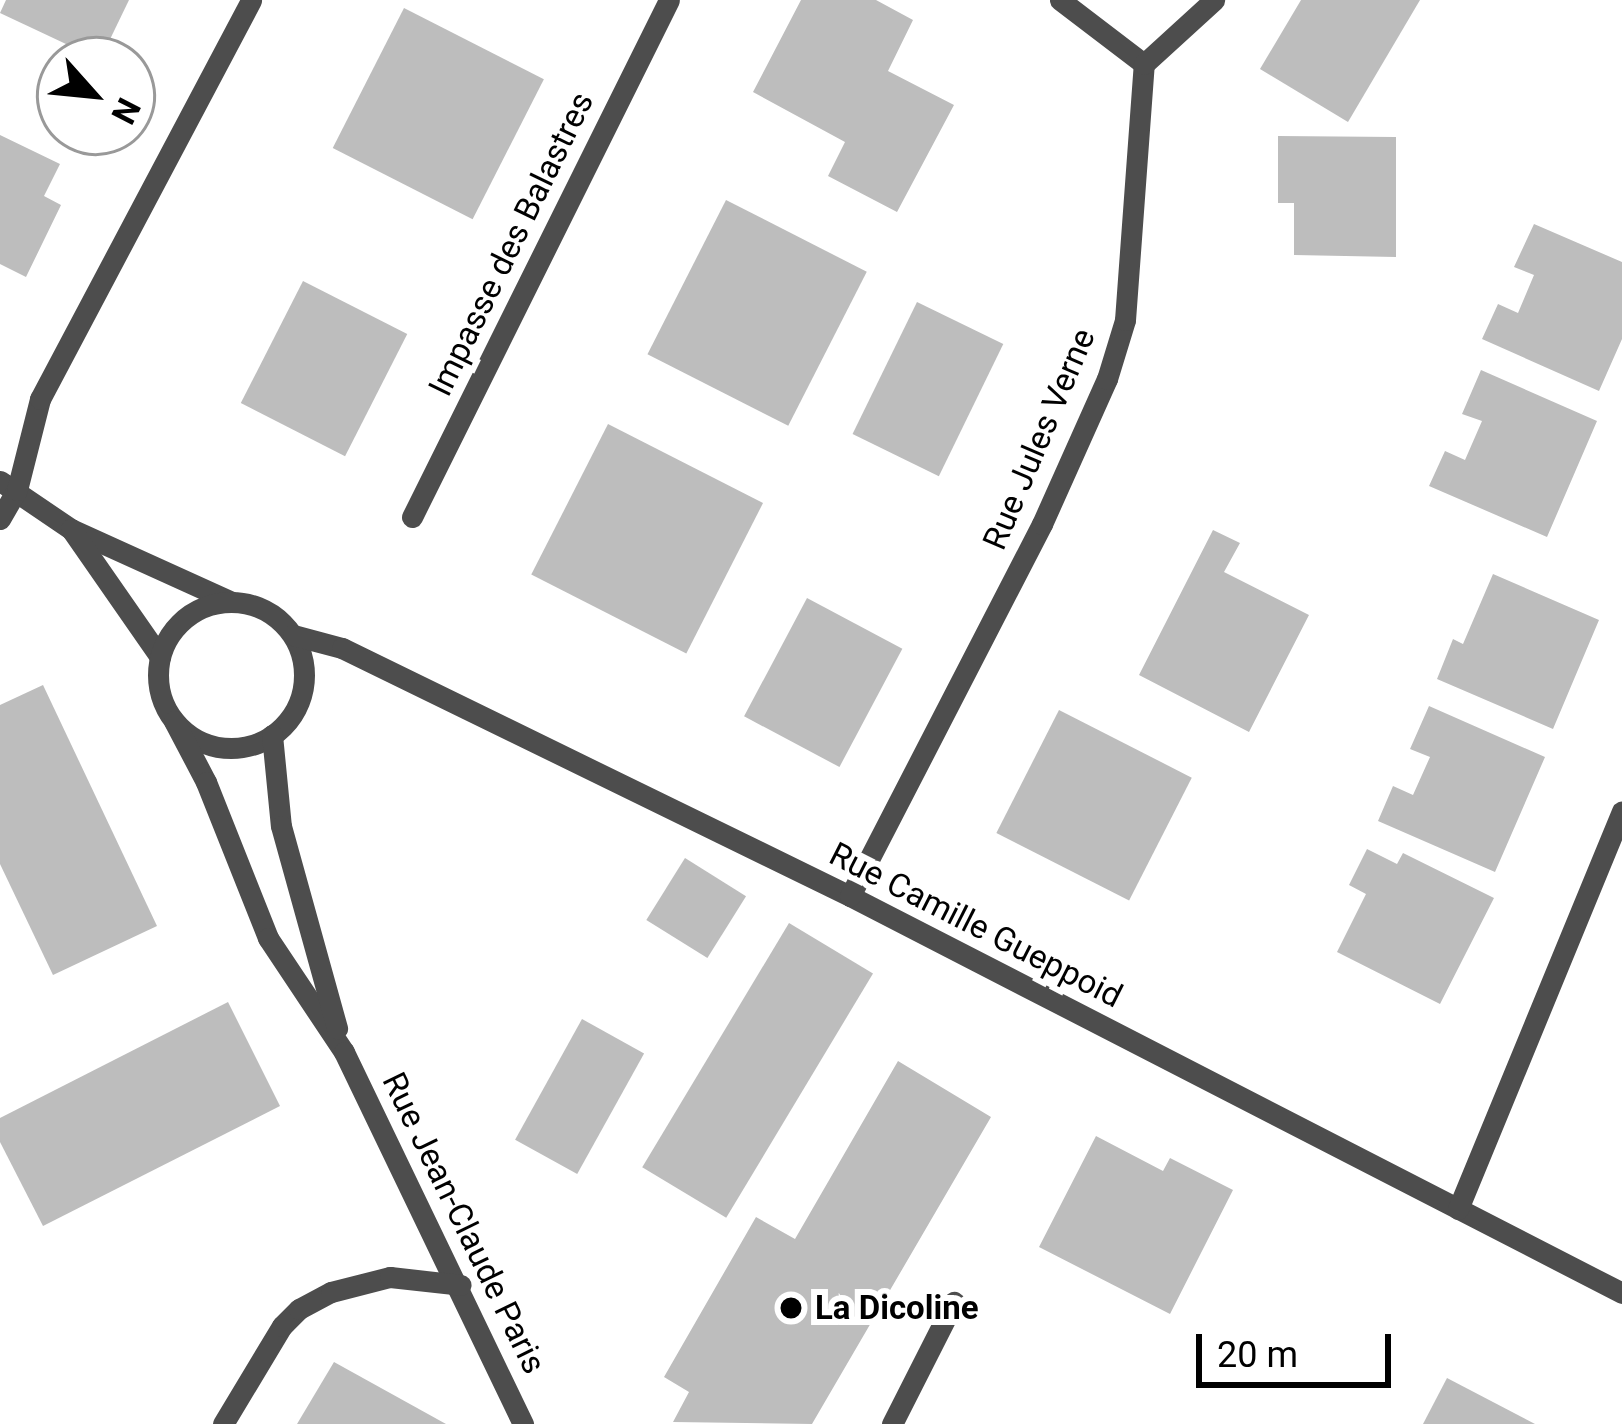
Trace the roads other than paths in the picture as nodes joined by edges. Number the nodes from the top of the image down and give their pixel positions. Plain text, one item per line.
1 (251, 0) edge
2 (669, 0) edge
3 (1060, 0) edge
4 (1214, 0) edge
5 (1144, 64) junction
6 (8, 485) edge
7 (412, 517) dead end
8 (0, 519) edge
9 (71, 529) junction
10 (230, 602) junction
11 (293, 635) junction
12 (160, 656) junction
13 (174, 721) junction
14 (272, 735) junction
15 (1622, 812) edge
16 (850, 896) junction
17 (344, 1052) junction
18 (1458, 1209) junction
19 (461, 1285) junction
20 (1622, 1293) edge
21 (954, 1302) dead end
22 (224, 1424) edge
23 (523, 1424) edge
24 (892, 1424) edge

1 - 6 street
2 - 7 street, Impasse des Balastres
3 - 5 street
4 - 5 street
5 - 16 street, Rue Jules Verne
6 - 8 street
6 - 9 street
9 - 10 street
9 - 12 street
10 - 11 street
10 - 12 street
11 - 14 street
11 - 16 street, Rue Camille Gueppoid
12 - 13 street
13 - 14 street
13 - 17 street, Rue Jean-Claude Paris
14 - 17 street, Rue Jean-Claude Paris
15 - 18 street
16 - 18 street, Rue Camille Gueppoid
17 - 19 street, Rue Jean-Claude Paris
18 - 20 street, Rue Camille Gueppoid
19 - 22 street
19 - 23 street, Rue Jean-Claude Paris
21 - 24 street

